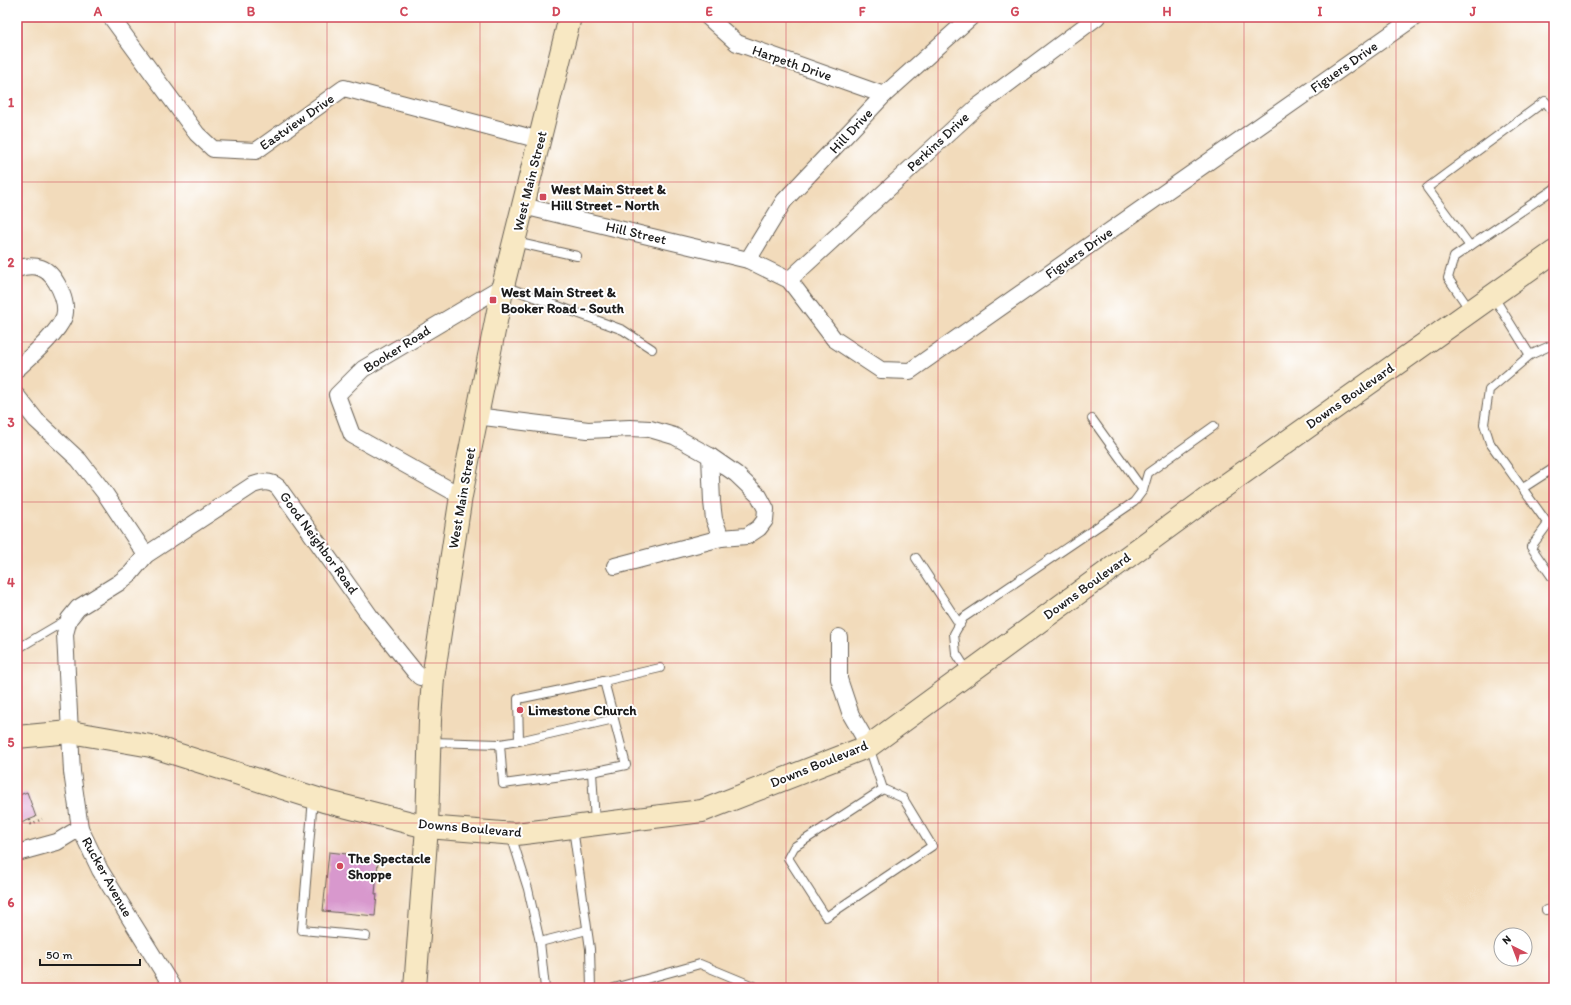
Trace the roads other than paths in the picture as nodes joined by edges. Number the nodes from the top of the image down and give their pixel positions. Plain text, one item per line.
1 (111, 17) edge
2 (570, 17) edge
3 (708, 17) edge
4 (971, 17) edge
5 (1097, 17) edge
6 (1415, 17) edge
7 (884, 95) junction
8 (1554, 113) edge
9 (540, 140) junction
10 (1554, 188) edge
11 (523, 206) junction
12 (514, 242) junction
13 (1470, 246) junction
14 (1554, 252) edge
15 (577, 256) dead end
16 (748, 260) junction
17 (17, 269) edge
18 (789, 280) junction
19 (504, 286) junction
20 (1493, 295) junction
21 (1470, 311) junction
22 (1554, 344) edge
23 (652, 349) dead end
24 (1530, 355) junction
25 (17, 369) edge
26 (17, 396) edge
27 (476, 416) junction
28 (1092, 419) dead end
29 (1214, 426) dead end
30 (710, 456) junction
31 (1554, 468) edge
32 (1523, 488) junction
33 (1144, 490) junction
34 (461, 496) junction
35 (721, 538) junction
36 (146, 555) junction
37 (916, 558) dead end
38 (616, 566) dead end
39 (1554, 580) edge
40 (69, 619) junction
41 (960, 625) junction
42 (838, 637) dead end
43 (17, 649) edge
44 (660, 668) dead end
45 (968, 672) junction
46 (433, 678) junction
47 (604, 681) junction
48 (614, 719) junction
49 (70, 732) junction
50 (17, 737) edge
51 (519, 741) junction
52 (429, 742) junction
53 (500, 744) junction
54 (869, 746) junction
55 (592, 772) junction
56 (883, 789) junction
57 (313, 798) junction
58 (595, 824) junction
59 (427, 827) junction
60 (573, 827) junction
61 (80, 828) junction
62 (511, 834) junction
63 (17, 853) edge
64 (587, 930) junction
65 (366, 936) dead end
66 (540, 942) junction
67 (173, 988) edge
68 (415, 988) edge
69 (545, 988) edge
70 (591, 988) edge
71 (614, 988) edge
72 (758, 988) edge

1 - 9 street, Eastview Drive
2 - 9 street, West Main Street
3 - 7 street, Harpeth Drive
4 - 7 street, Hill Drive
5 - 18 street, Perkins Drive
6 - 18 street, Figuers Drive
7 - 16 street, Hill Drive
8 - 13 lane
9 - 11 street, West Main Street
10 - 13 lane
11 - 12 street, West Main Street
11 - 16 street, Hill Street
12 - 15 lane
12 - 19 street, West Main Street
13 - 21 lane
14 - 20 street, Downs Boulevard
16 - 18 street, Figuers Drive
17 - 25 street
19 - 23 lane
19 - 27 street, West Main Street
19 - 34 street, Booker Road
20 - 21 street, Downs Boulevard
20 - 24 lane
21 - 45 street, Downs Boulevard
22 - 24 lane
24 - 32 lane
26 - 36 street
27 - 30 street
27 - 34 street, West Main Street
28 - 33 lane
29 - 33 lane
30 - 35 street
30 - 35 street
31 - 32 lane
32 - 39 lane
33 - 41 lane
34 - 46 street, West Main Street
35 - 38 street
36 - 40 street, Good Neighbor Road
36 - 46 street, Good Neighbor Road
37 - 41 lane
40 - 43 lane, Good Neighbor Road
40 - 49 street
41 - 45 lane
42 - 54 street
44 - 47 lane
45 - 54 street, Downs Boulevard
46 - 52 street, West Main Street
47 - 48 lane
47 - 51 lane
48 - 51 lane
48 - 55 lane
49 - 50 street, Downs Boulevard
49 - 57 street, Downs Boulevard
49 - 61 street, Rucker Avenue
51 - 53 lane
52 - 53 lane
52 - 59 street, West Main Street
53 - 55 lane
54 - 56 lane
54 - 58 street, Downs Boulevard
55 - 58 lane
56 - 56 lane
57 - 59 street, Downs Boulevard
57 - 65 lane
58 - 60 street, Downs Boulevard
59 - 62 street, Downs Boulevard
59 - 68 street, West Main Street
60 - 62 street, Downs Boulevard
60 - 64 lane
61 - 63 street
61 - 67 street, Rucker Avenue
62 - 66 lane
64 - 66 lane
64 - 70 lane
66 - 69 lane
71 - 72 lane

